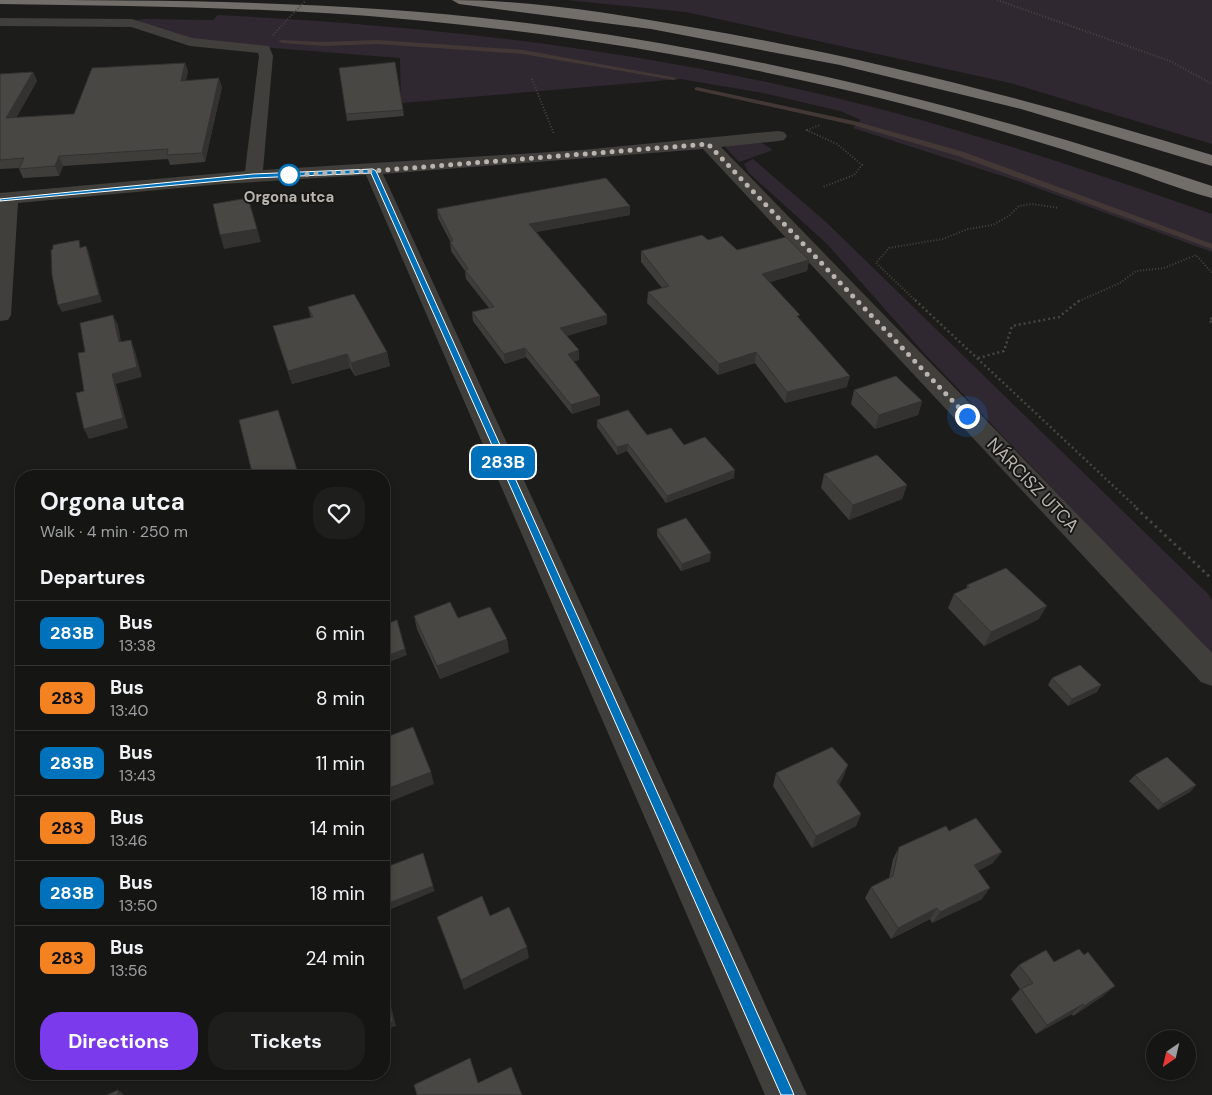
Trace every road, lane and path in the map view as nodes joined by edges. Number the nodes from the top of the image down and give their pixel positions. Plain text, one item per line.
1 (0, 0) edge
2 (306, 0) edge
3 (459, 0) edge
4 (997, 0) edge
5 (0, 22) edge
6 (273, 35) dead end
7 (532, 79) dead end
8 (1212, 84) edge
9 (806, 130) dead end
10 (778, 136) dead end
11 (708, 144) junction
12 (562, 155) junction
13 (1212, 161) edge
14 (373, 171) junction
15 (253, 176) junction
16 (823, 187) dead end
17 (1212, 192) edge
18 (5, 198) edge
19 (1059, 208) dead end
20 (1212, 273) edge
21 (0, 315) edge
22 (1212, 318) edge
23 (1212, 323) edge
24 (977, 358) junction
25 (1212, 579) edge
26 (1212, 673) edge
27 (786, 1095) edge

1 - 17 highway
2 - 6 path, bridge
3 - 13 highway
4 - 8 path
5 - 15 street
7 - 12 path
9 - 16 path
10 - 11 street
11 - 12 street
11 - 26 street, NÁRCISZ UTCA
12 - 14 street
14 - 15 street
14 - 27 street
15 - 18 street
18 - 21 street
19 - 24 path
20 - 24 path
22 - 23 path
24 - 25 path

